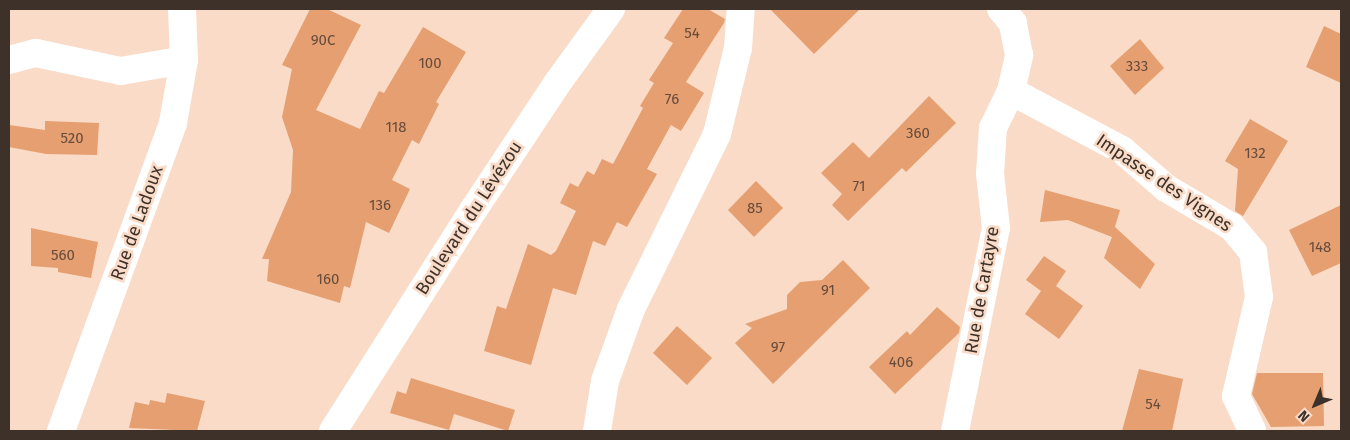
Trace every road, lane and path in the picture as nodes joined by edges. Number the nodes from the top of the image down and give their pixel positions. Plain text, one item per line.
1 (182, 9) edge
2 (612, 9) edge
3 (741, 9) edge
4 (1001, 9) edge
5 (9, 60) edge
6 (184, 60) junction
7 (1011, 91) junction
8 (61, 431) edge
9 (333, 431) edge
10 (598, 431) edge
11 (955, 431) edge
12 (1252, 431) edge

1 - 6 street, Rue de Ladoux
2 - 9 street, Boulevard du Lévézou
3 - 10 street
4 - 7 street, Rue de Cartayre
5 - 6 street
6 - 8 street, Rue de Ladoux
7 - 11 street, Rue de Cartayre
7 - 12 street, Impasse des Vignes

